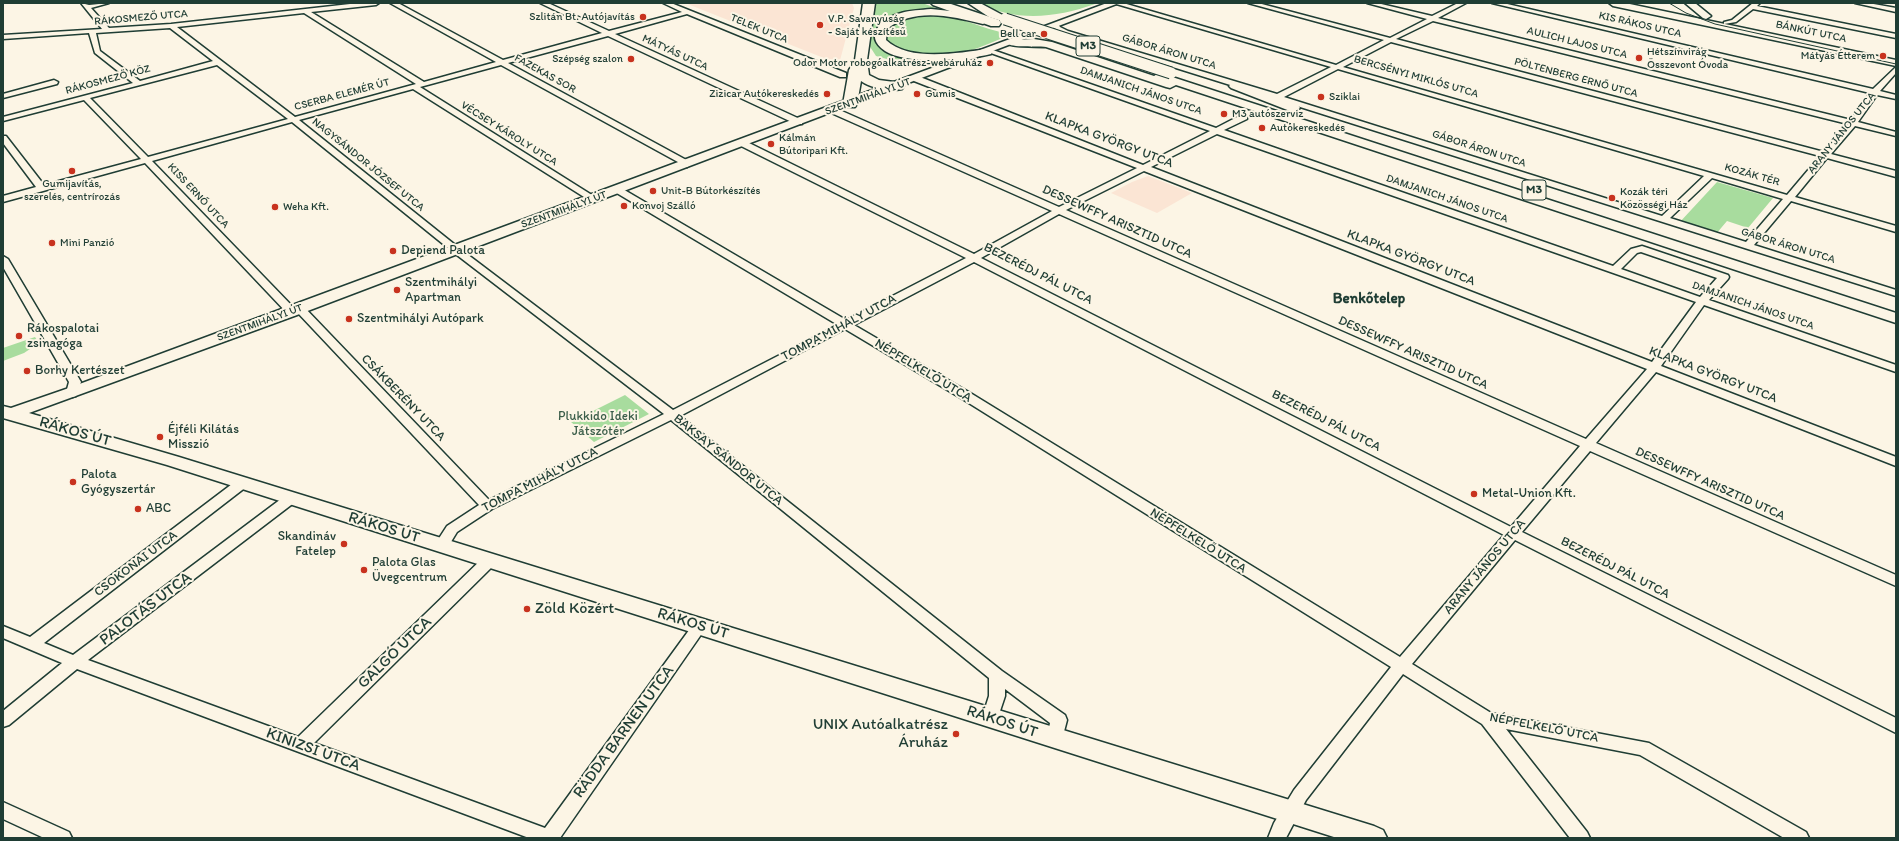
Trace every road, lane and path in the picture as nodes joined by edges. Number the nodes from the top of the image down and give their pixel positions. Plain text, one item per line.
1 (106, 3) edge
2 (376, 3) edge
3 (393, 3) edge
4 (543, 3) edge
5 (666, 3) edge
6 (869, 3) edge
7 (937, 3) edge
8 (955, 3) edge
9 (973, 3) edge
10 (1116, 3) edge
11 (1251, 3) edge
12 (1370, 3) edge
13 (1463, 3) edge
14 (1495, 3) edge
15 (1613, 3) edge
16 (1643, 3) edge
17 (1689, 3) edge
18 (1858, 3) edge
19 (85, 5) edge
20 (1755, 5) edge
21 (1679, 6) edge
22 (1896, 10) edge
23 (305, 11) junction
24 (1650, 11) junction
25 (687, 12) junction
26 (1706, 16) junction
27 (1432, 18) junction
28 (998, 19) junction
29 (1726, 23) junction
30 (1056, 25) junction
31 (172, 26) junction
32 (108, 31) junction
33 (92, 32) junction
34 (607, 34) junction
35 (1767, 35) junction
36 (1896, 36) edge
37 (3, 37) edge
38 (1389, 39) junction
39 (1012, 43) junction
40 (989, 51) junction
41 (861, 60) junction
42 (219, 62) junction
43 (502, 63) junction
44 (1896, 63) edge
45 (1338, 67) junction
46 (1896, 69) edge
47 (843, 75) dead end
48 (917, 79) junction
49 (54, 82) dead end
50 (138, 83) junction
51 (418, 85) junction
52 (897, 86) junction
53 (1235, 86) junction
54 (1875, 92) junction
55 (3, 96) edge
56 (1278, 97) junction
57 (1896, 97) edge
58 (85, 98) junction
59 (850, 104) junction
60 (832, 110) junction
61 (1244, 116) dead end
62 (3, 119) edge
63 (294, 120) junction
64 (799, 122) junction
65 (1853, 123) junction
66 (1216, 131) junction
67 (1896, 134) edge
68 (1357, 137) junction
69 (3, 138) edge
70 (742, 143) junction
71 (1825, 155) junction
72 (147, 160) junction
73 (687, 164) junction
74 (1142, 168) junction
75 (1896, 174) edge
76 (1710, 175) junction
77 (42, 189) junction
78 (618, 190) junction
79 (1789, 198) junction
80 (3, 199) edge
81 (592, 199) junction
82 (1058, 211) junction
83 (1663, 220) junction
84 (1896, 229) edge
85 (1748, 246) junction
86 (456, 250) junction
87 (974, 258) junction
88 (3, 259) edge
89 (1614, 271) junction
90 (7, 272) edge
91 (1896, 293) edge
92 (1702, 301) junction
93 (1896, 306) edge
94 (296, 310) junction
95 (1896, 318) edge
96 (845, 325) junction
97 (1654, 367) junction
98 (1896, 369) edge
99 (72, 393) junction
100 (5, 414) edge
101 (672, 415) junction
102 (1588, 446) junction
103 (1896, 462) edge
104 (241, 484) junction
105 (290, 499) junction
106 (486, 506) junction
107 (1512, 534) junction
108 (441, 546) junction
109 (490, 560) junction
110 (1896, 582) edge
111 (700, 626) junction
112 (3, 632) edge
113 (32, 644) junction
114 (76, 662) junction
115 (1401, 666) junction
116 (997, 675) junction
117 (990, 718) junction
118 (1488, 719) junction
119 (3, 720) edge
120 (1896, 726) edge
121 (1055, 738) junction
122 (300, 746) junction
123 (3, 810) edge
124 (1289, 812) junction
125 (64, 838) edge
126 (549, 838) edge
127 (1277, 838) edge
128 (1374, 838) edge
129 (1580, 838) edge
130 (1800, 838) edge

1 - 19 street
2 - 23 street, RÁKOSMEZŐ UTCA
3 - 43 street, FAZEKAS SOR
4 - 34 street, MÁTYÁS UTCA
5 - 25 street, TELEK UTCA
6 - 41 highway
7 - 28 highway, M3
8 - 28 highway, M3
9 - 28 main road
10 - 30 street, SZENTMIHÁLYI ÚT
10 - 45 street, BERCSÉNYI MIKLÓS UTCA
11 - 38 street, PÖLTENBERG ERNŐ UTCA
12 - 27 street, AULICH LAJOS UTCA
13 - 27 street
14 - 54 street, KIS RÁKOS UTCA
15 - 24 street, BÁNKÚT UTCA
16 - 21 street, BÁNKÚT UTCA
16 - 24 street
17 - 26 street
18 - 22 street
19 - 32 street
20 - 29 street
20 - 36 street
21 - 24 street
21 - 26 street, BÁNKÚT UTCA
23 - 31 street, RÁKOSMEZŐ UTCA
23 - 51 street, VÉCSEY KÁROLY UTCA
24 - 35 street, BÁNKÚT UTCA
25 - 34 street, CSERBA ELEMÉR ÚT
25 - 47 street, TELEK UTCA
26 - 29 street, BÁNKÚT UTCA
27 - 38 street
27 - 65 street, AULICH LAJOS UTCA
28 - 40 main road
28 - 68 main road, M3
29 - 35 street, BÁNKÚT UTCA
30 - 39 street, SZENTMIHÁLYI ÚT
30 - 53 street, GÁBOR ÁRON UTCA
31 - 32 street, RÁKOSMEZŐ UTCA
31 - 42 street, NAGYSÁNDOR JÓZSEF UTCA
32 - 33 street, RÁKOSMEZŐ UTCA
33 - 37 street, RÁKOSMEZŐ UTCA
33 - 50 street
34 - 43 street, CSERBA ELEMÉR ÚT
34 - 64 street, MÁTYÁS UTCA
35 - 44 street, BÁNKÚT UTCA
38 - 45 street
38 - 71 street, PÖLTENBERG ERNŐ UTCA
39 - 40 street, SZENTMIHÁLYI ÚT
39 - 68 main road
40 - 48 street, SZENTMIHÁLYI ÚT
40 - 66 street, DAMJANICH JÁNOS UTCA
41 - 52 highway
41 - 59 highway
42 - 50 street, RÁKOSMEZŐ KÖZ
42 - 63 street, NAGYSÁNDOR JÓZSEF UTCA
43 - 51 street, CSERBA ELEMÉR ÚT
43 - 73 street, FAZEKAS SOR
45 - 56 street
45 - 76 street, BERCSÉNYI MIKLÓS UTCA
46 - 54 street, ARANY JÁNOS UTCA
48 - 52 street, SZENTMIHÁLYI ÚT
48 - 74 street, KLAPKA GYÖRGY UTCA
49 - 55 street
50 - 58 street, RÁKOSMEZŐ KÖZ
51 - 63 street, CSERBA ELEMÉR ÚT
51 - 81 street, VÉCSEY KÁROLY UTCA
52 - 59 street, SZENTMIHÁLYI ÚT
53 - 56 street, GÁBOR ÁRON UTCA
53 - 68 main road
54 - 57 street, KIS RÁKOS UTCA
54 - 65 street, ARANY JÁNOS UTCA
56 - 83 street, GÁBOR ÁRON UTCA
58 - 62 street, RÁKOSMEZŐ KÖZ
58 - 72 street, KISS ERNŐ UTCA
59 - 60 street, SZENTMIHÁLYI ÚT
60 - 64 street, SZENTMIHÁLYI ÚT
60 - 82 street, DESSEWFFY ARISZTID UTCA
61 - 66 street, TOMPA MIHÁLY UTCA
63 - 72 street, CSERBA ELEMÉR ÚT
63 - 86 street, NAGYSÁNDOR JÓZSEF UTCA
64 - 70 street, SZENTMIHÁLYI ÚT
65 - 67 street, AULICH LAJOS UTCA
65 - 71 street, ARANY JÁNOS UTCA
66 - 74 street, TOMPA MIHÁLY UTCA
66 - 89 street, DAMJANICH JÁNOS UTCA
68 - 93 main road, M3
68 - 95 main road, M3
69 - 77 street
70 - 73 street, SZENTMIHÁLYI ÚT
70 - 87 street, BEZERÉDJ PÁL UTCA
71 - 75 street, PÖLTENBERG ERNŐ UTCA
71 - 79 street, ARANY JÁNOS UTCA
72 - 77 street, CSERBA ELEMÉR ÚT
72 - 94 street, KISS ERNŐ UTCA
73 - 78 street, SZENTMIHÁLYI ÚT
74 - 82 street, TOMPA MIHÁLY UTCA
74 - 97 street, KLAPKA GYÖRGY UTCA
76 - 79 street, KOZÁK TÉR
76 - 83 street, KOZÁK TÉR
77 - 80 street, CSERBA ELEMÉR ÚT
78 - 81 street, SZENTMIHÁLYI ÚT
78 - 96 street, NÉPFELKELŐ UTCA
79 - 84 street
79 - 85 street, KOZÁK TÉR
81 - 86 street, SZENTMIHÁLYI ÚT
82 - 87 street, TOMPA MIHÁLY UTCA
82 - 102 street, DESSEWFFY ARISZTID UTCA
83 - 85 street, GÁBOR ÁRON UTCA
85 - 91 street, GÁBOR ÁRON UTCA
86 - 94 street, SZENTMIHÁLYI ÚT
86 - 101 street, BAKSAY SÁNDOR UTCA
87 - 96 street, TOMPA MIHÁLY UTCA
87 - 107 street, BEZERÉDJ PÁL UTCA
88 - 90 street
89 - 92 street, DAMJANICH JÁNOS UTCA
89 - 92 street
90 - 99 street
92 - 97 street, ARANY JÁNOS UTCA
92 - 98 street, DAMJANICH JÁNOS UTCA
94 - 99 street, SZENTMIHÁLYI ÚT
94 - 106 street, CSÁKBERÉNY UTCA
96 - 101 street, TOMPA MIHÁLY UTCA
96 - 115 street, NÉPFELKELŐ UTCA
97 - 102 street, ARANY JÁNOS UTCA
97 - 103 street, KLAPKA GYÖRGY UTCA
99 - 100 street, SZENTMIHÁLYI ÚT
100 - 104 street, RÁKOS ÚT
101 - 106 street, TOMPA MIHÁLY UTCA
101 - 116 street, BAKSAY SÁNDOR UTCA
102 - 107 street, ARANY JÁNOS UTCA
102 - 110 street, DESSEWFFY ARISZTID UTCA
104 - 105 street, RÁKOS ÚT
104 - 113 street, CSOKONAI UTCA
105 - 108 street, RÁKOS ÚT
105 - 114 street, PALOTÁS UTCA
106 - 108 street, TOMPA MIHÁLY UTCA
107 - 115 street, ARANY JÁNOS UTCA
107 - 120 street, BEZERÉDJ PÁL UTCA
108 - 109 street, RÁKOS ÚT
109 - 111 street, RÁKOS ÚT
109 - 122 street, GALGÓ UTCA
111 - 117 street, RÁKOS ÚT
111 - 126 street, RÄDDA BARNEN UTCA
112 - 113 street, KINIZSI UTCA
113 - 114 street, KINIZSI UTCA
114 - 119 street, PALOTÁS UTCA
114 - 122 street, KINIZSI UTCA
115 - 118 street, NÉPFELKELŐ UTCA
115 - 124 street, ARANY JÁNOS UTCA
116 - 117 street
116 - 121 street, BAKSAY SÁNDOR UTCA
117 - 121 street, RÁKOS ÚT
118 - 129 street
118 - 130 street, NÉPFELKELŐ UTCA
121 - 124 street, RÁKOS ÚT
122 - 126 street, KINIZSI UTCA
123 - 125 street
124 - 127 street, ARANY JÁNOS UTCA
124 - 128 street, RÁKOS ÚT

